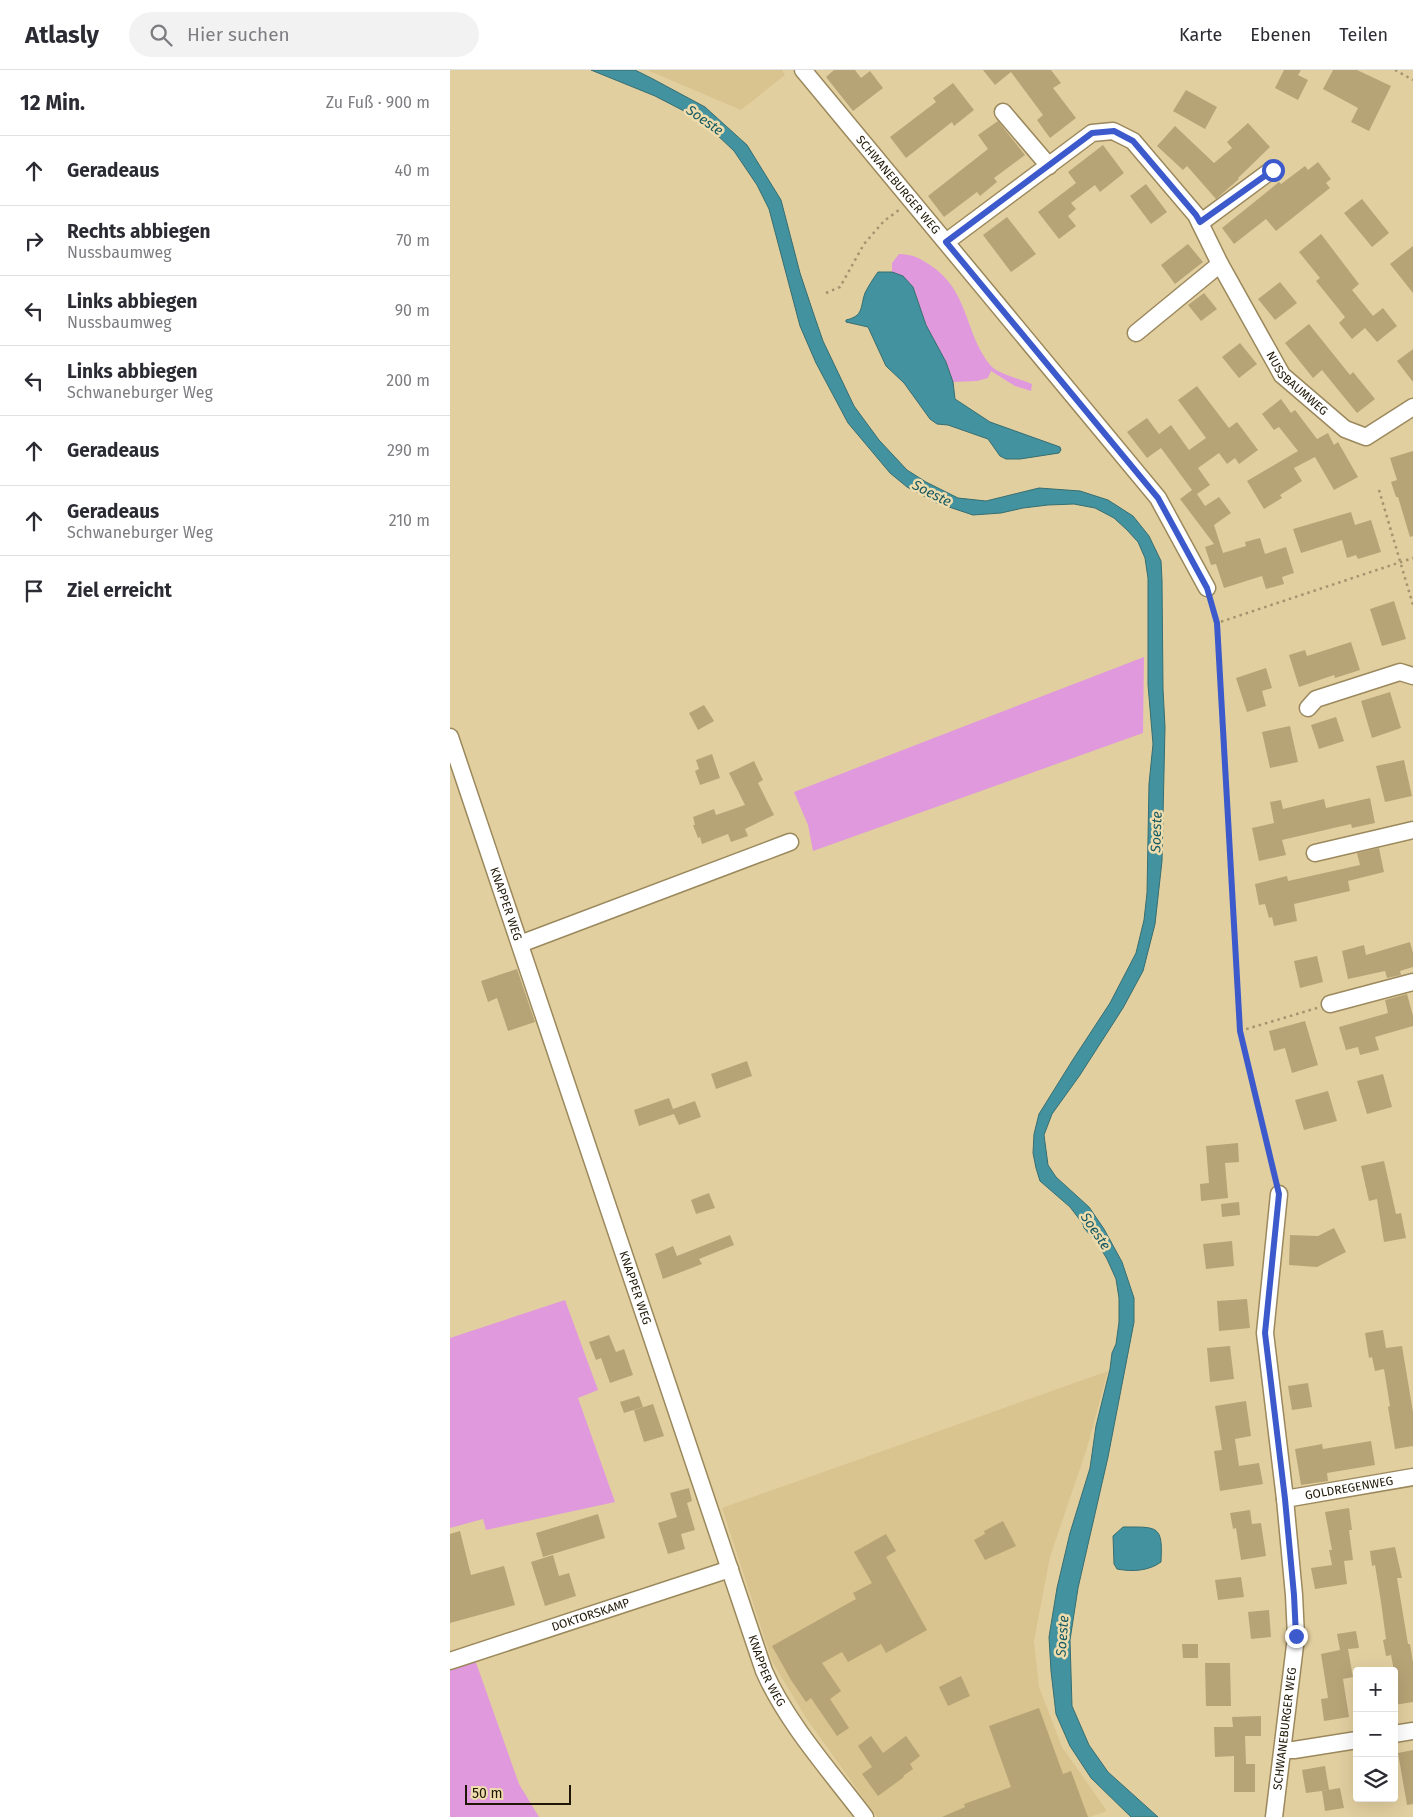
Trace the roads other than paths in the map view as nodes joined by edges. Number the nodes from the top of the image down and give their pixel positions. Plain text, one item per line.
1 (802, 70) edge
2 (1004, 112) dead end
3 (1049, 166) junction
4 (1273, 170) dead end
5 (1200, 222) junction
6 (946, 242) junction
7 (1220, 264) junction
8 (1136, 333) dead end
9 (1413, 407) edge
10 (1207, 588) road end
11 (1413, 676) edge
12 (1308, 708) dead end
13 (450, 738) edge
14 (1413, 830) edge
15 (790, 842) dead end
16 (1315, 853) dead end
17 (520, 944) junction
18 (1413, 982) edge
19 (1330, 1004) road end
20 (1279, 1194) road end
21 (1413, 1477) edge
22 (1285, 1499) junction
23 (730, 1570) junction
24 (450, 1661) edge
25 (1413, 1731) edge
26 (1398, 1733) edge
27 (1353, 1741) edge
28 (1283, 1750) junction
29 (864, 1817) edge
30 (1274, 1817) edge

1 - 6 street, SCHWANEBURGER WEG
2 - 3 street
3 - 5 street, NUSSBAUMWEG
3 - 6 street, NUSSBAUMWEG
4 - 5 street
5 - 7 street, NUSSBAUMWEG
6 - 10 street, SCHWANEBURGER WEG
7 - 8 street
7 - 9 street, NUSSBAUMWEG
11 - 12 street
13 - 17 street, KNAPPER WEG
14 - 16 street
15 - 17 street
17 - 23 street, KNAPPER WEG
18 - 19 street
20 - 22 street, SCHWANEBURGER WEG
21 - 22 street, GOLDREGENWEG
22 - 28 street, SCHWANEBURGER WEG
23 - 24 street, DOKTORSKAMP
23 - 29 street, KNAPPER WEG
25 - 26 street
27 - 28 street
28 - 30 street, SCHWANEBURGER WEG

